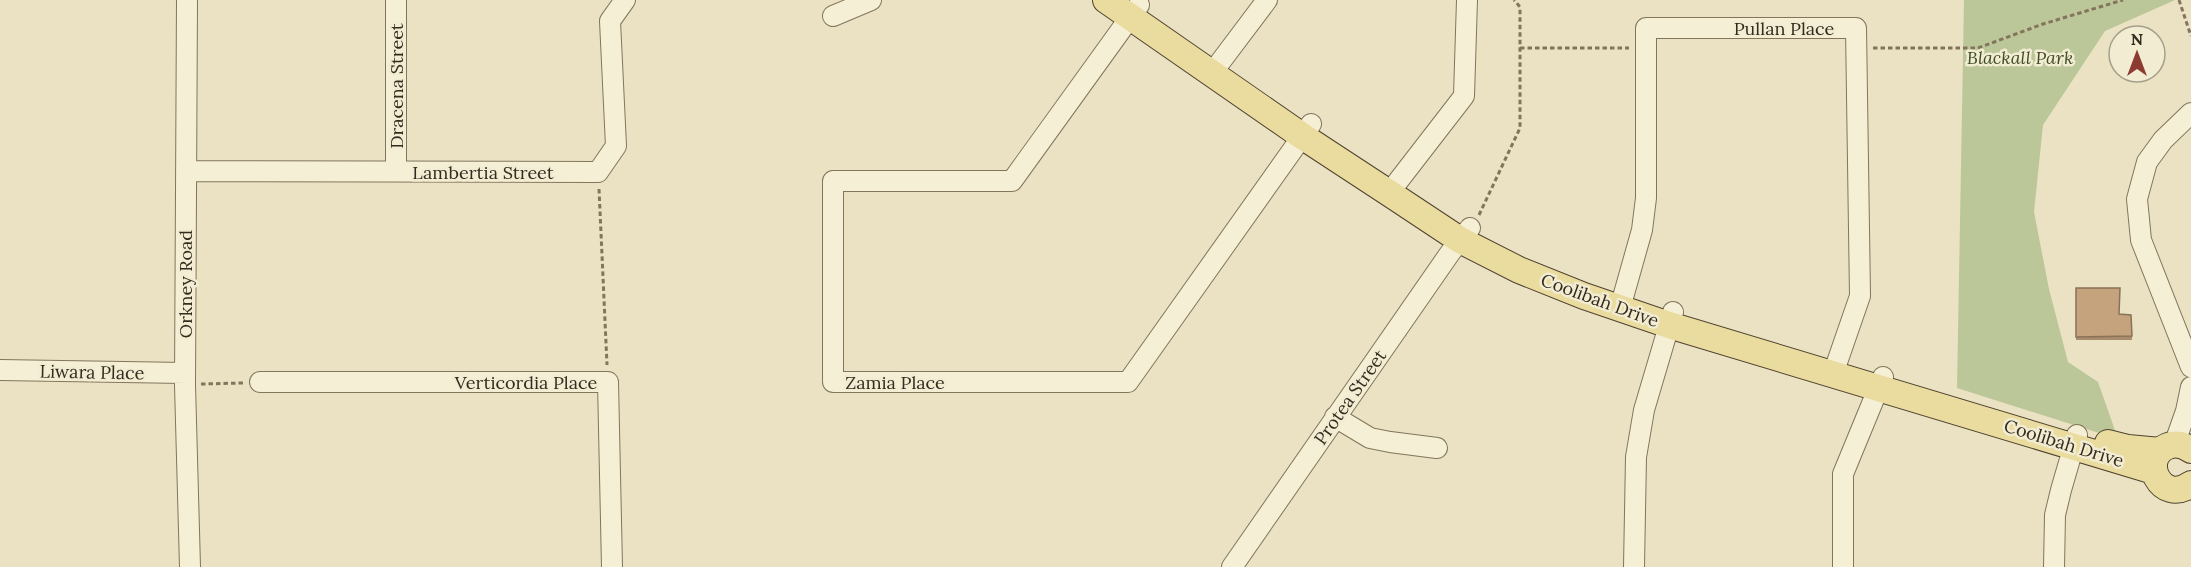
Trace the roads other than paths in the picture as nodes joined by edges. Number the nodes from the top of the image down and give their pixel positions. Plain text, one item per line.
1 (187, 0) edge
2 (396, 0) edge
3 (625, 0) edge
4 (870, 0) edge
5 (1106, 0) edge
6 (1267, 0) edge
7 (1467, 0) edge
8 (1133, 7) edge
9 (833, 16) dead end
10 (1216, 68) junction
11 (2191, 113) edge
12 (1306, 130) junction
13 (186, 171) junction
14 (396, 171) junction
15 (1393, 188) junction
16 (1465, 234) junction
17 (1622, 302) junction
18 (1671, 319) junction
19 (1835, 368) junction
20 (2191, 368) edge
21 (0, 370) edge
22 (184, 379) junction
23 (260, 382) road end
24 (1881, 382) junction
25 (2191, 387) edge
26 (1335, 417) junction
27 (2076, 441) junction
28 (1437, 447) dead end
29 (2170, 454) edge
30 (2191, 484) edge
31 (190, 567) edge
32 (612, 567) edge
33 (1232, 567) edge
34 (1634, 567) edge
35 (1843, 567) edge
36 (2054, 567) edge

1 - 13 street, Orkney Road
2 - 14 street, Dracena Street
3 - 14 street, Lambertia Street
4 - 9 street
5 - 8 main road, Coolibah Drive
6 - 10 street
7 - 15 street
8 - 10 main road, Coolibah Drive
8 - 12 street, Zamia Place
10 - 12 main road, Coolibah Drive
11 - 20 street
12 - 15 main road, Coolibah Drive
13 - 14 street, Lambertia Street
13 - 22 street, Orkney Road
15 - 16 main road, Coolibah Drive
16 - 17 main road, Coolibah Drive
16 - 26 street, Protea Street
17 - 18 main road, Coolibah Drive
17 - 19 street, Pullan Place
18 - 19 main road, Coolibah Drive
18 - 34 street
19 - 24 main road, Coolibah Drive
21 - 22 street, Liwara Place
22 - 31 street, Orkney Road
23 - 32 street, Verticordia Place
24 - 27 main road, Coolibah Drive
24 - 35 street
25 - 29 street
26 - 28 street
26 - 33 street, Protea Street
27 - 29 main road, Coolibah Drive
27 - 36 street
29 - 30 main road

